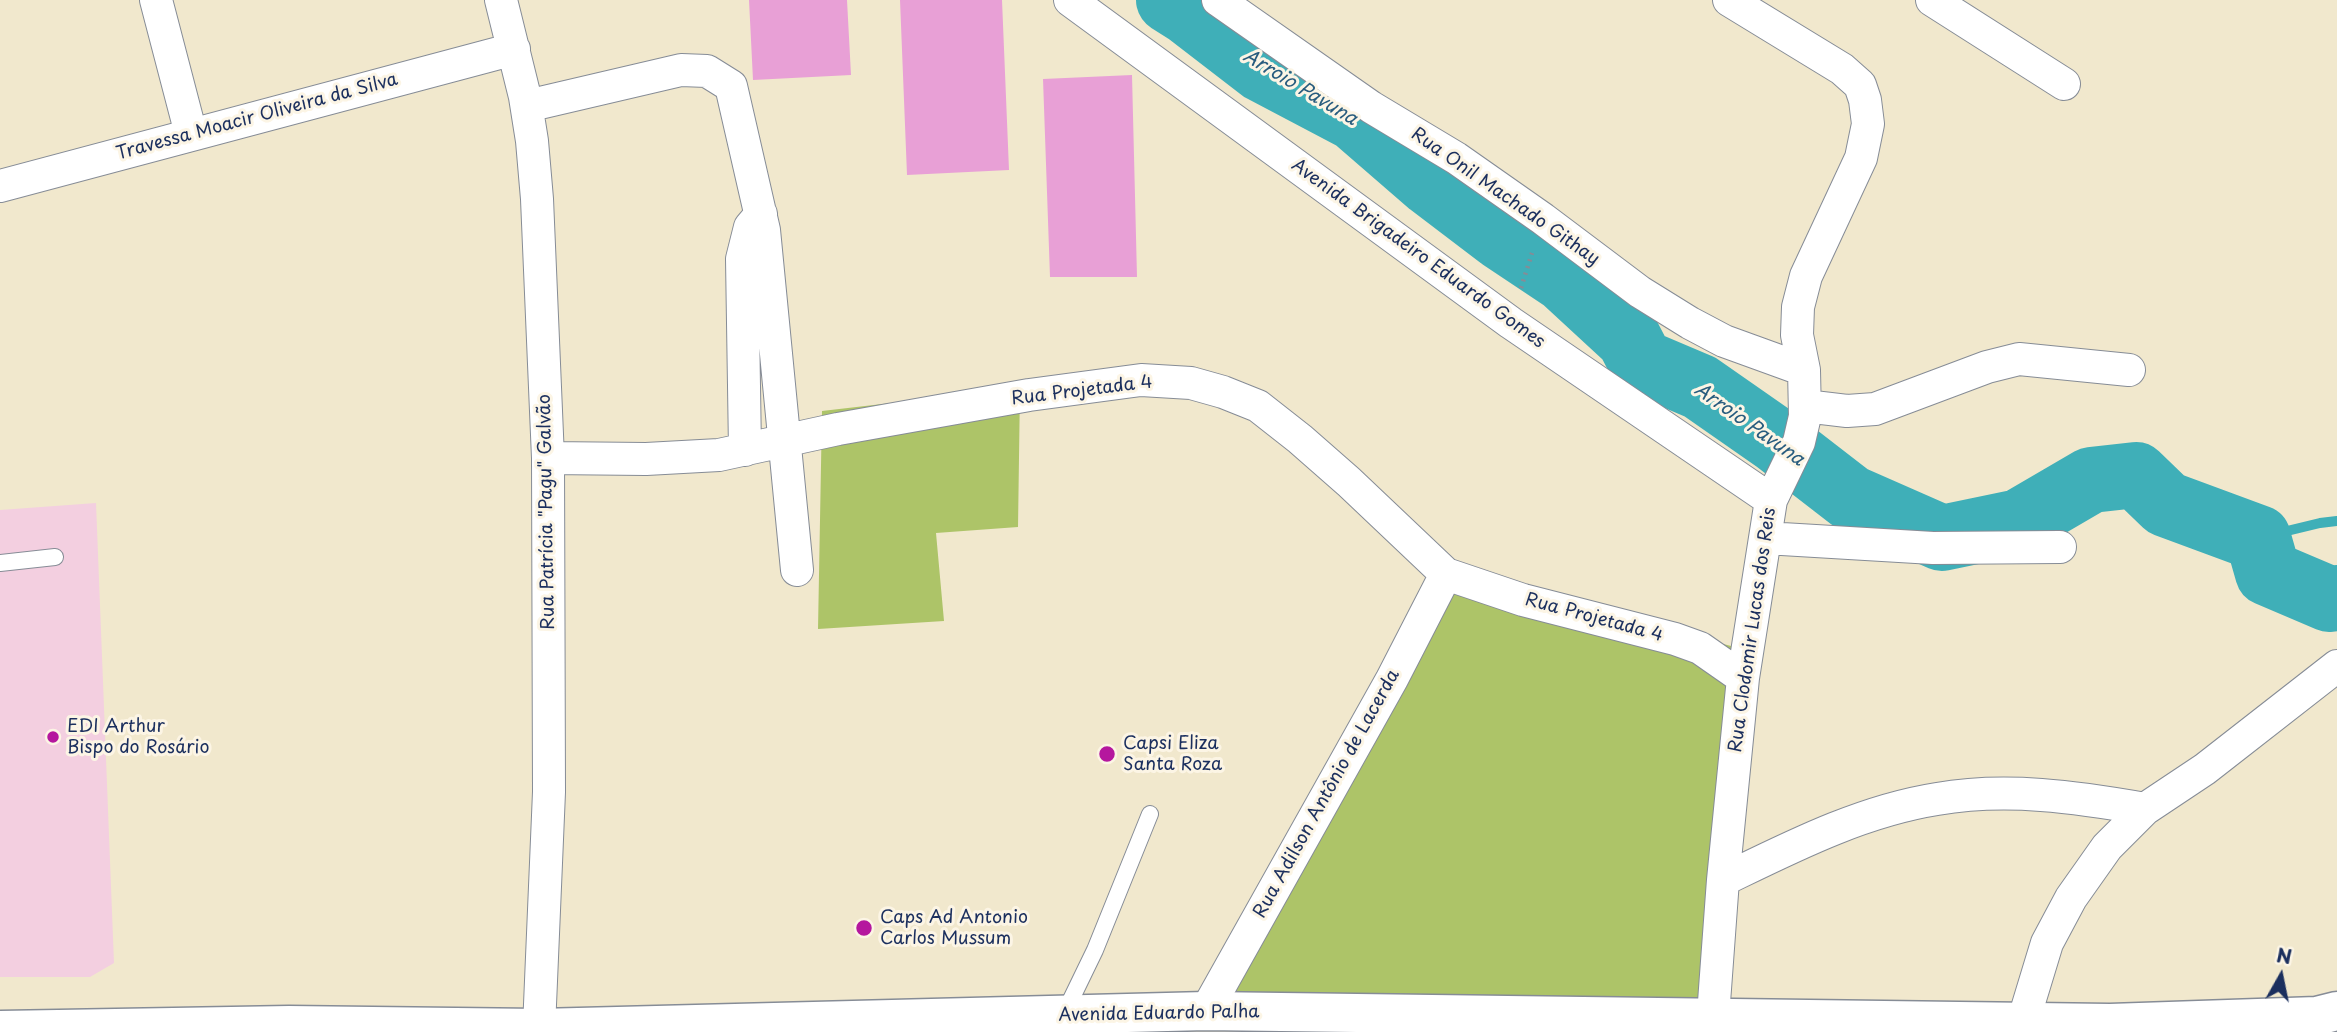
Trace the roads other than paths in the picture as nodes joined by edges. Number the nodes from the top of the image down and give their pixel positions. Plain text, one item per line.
1 (156, 0) edge
2 (501, 0) edge
3 (1070, 0) edge
4 (1218, 0) edge
5 (1729, 0) edge
6 (1933, 0) edge
7 (514, 49) junction
8 (2064, 84) dead end
9 (527, 106) junction
10 (191, 134) junction
11 (0, 186) edge
12 (761, 214) junction
13 (1804, 370) junction
14 (2129, 370) dead end
15 (1805, 411) junction
16 (784, 441) junction
17 (745, 450) junction
18 (548, 458) junction
19 (1777, 489) junction
20 (1765, 538) junction
21 (2060, 547) dead end
22 (55, 557) dead end
23 (0, 563) edge
24 (797, 570) dead end
25 (1446, 574) junction
26 (2337, 666) edge
27 (1743, 678) junction
28 (2145, 809) junction
29 (1150, 814) dead end
30 (1723, 880) junction
31 (1206, 1012) junction
32 (1064, 1014) junction
33 (1713, 1016) junction
34 (2327, 1019) edge
35 (2023, 1022) junction
36 (1500, 1024) edge
37 (1607, 1024) edge
38 (1979, 1027) edge
39 (2111, 1027) edge
40 (289, 1028) edge
41 (539, 1028) junction
42 (14, 1030) edge

1 - 10 street
2 - 7 street, Rua Patrícia "Pagu" Galvão
3 - 19 street, Avenida Brigadeiro Eduardo Gomes
4 - 13 street, Rua Onil Machado Githay
5 - 13 street, Rua Clodomir Lucas dos Reis
6 - 8 street
7 - 9 street, Rua Patrícia "Pagu" Galvão
7 - 10 street, Travessa Moacir Oliveira da Silva
9 - 12 street
9 - 18 street, Rua Patrícia "Pagu" Galvão
10 - 11 street, Travessa Moacir Oliveira da Silva
12 - 16 street
12 - 17 street
13 - 15 street, Rua Clodomir Lucas dos Reis
14 - 15 street
15 - 19 street, Rua Clodomir Lucas dos Reis
16 - 17 street, Rua Projetada 4
16 - 24 street
16 - 25 street, Rua Projetada 4
17 - 18 street, Rua Projetada 4
18 - 41 street, Rua Patrícia "Pagu" Galvão
19 - 20 street, Rua Clodomir Lucas dos Reis
20 - 21 street
20 - 27 street, Rua Clodomir Lucas dos Reis
22 - 23 lane
25 - 27 street, Rua Projetada 4
25 - 31 street, Rua Adilson Antônio de Lacerda
26 - 28 street
27 - 30 street, Rua Clodomir Lucas dos Reis
28 - 30 street
28 - 35 street
29 - 32 lane
30 - 33 street, Rua Clodomir Lucas dos Reis
31 - 32 street, Avenida Eduardo Palha
31 - 36 street, Avenida Eduardo Palha
32 - 41 street, Avenida Eduardo Palha
33 - 37 street, Avenida Eduardo Palha
33 - 38 street, Avenida Eduardo Palha
34 - 39 street, Avenida Eduardo Palha
35 - 38 street, Avenida Eduardo Palha
35 - 39 street, Avenida Eduardo Palha
36 - 37 street, Avenida Eduardo Palha
40 - 41 street, Avenida Eduardo Palha
40 - 42 street, Avenida Eduardo Palha

